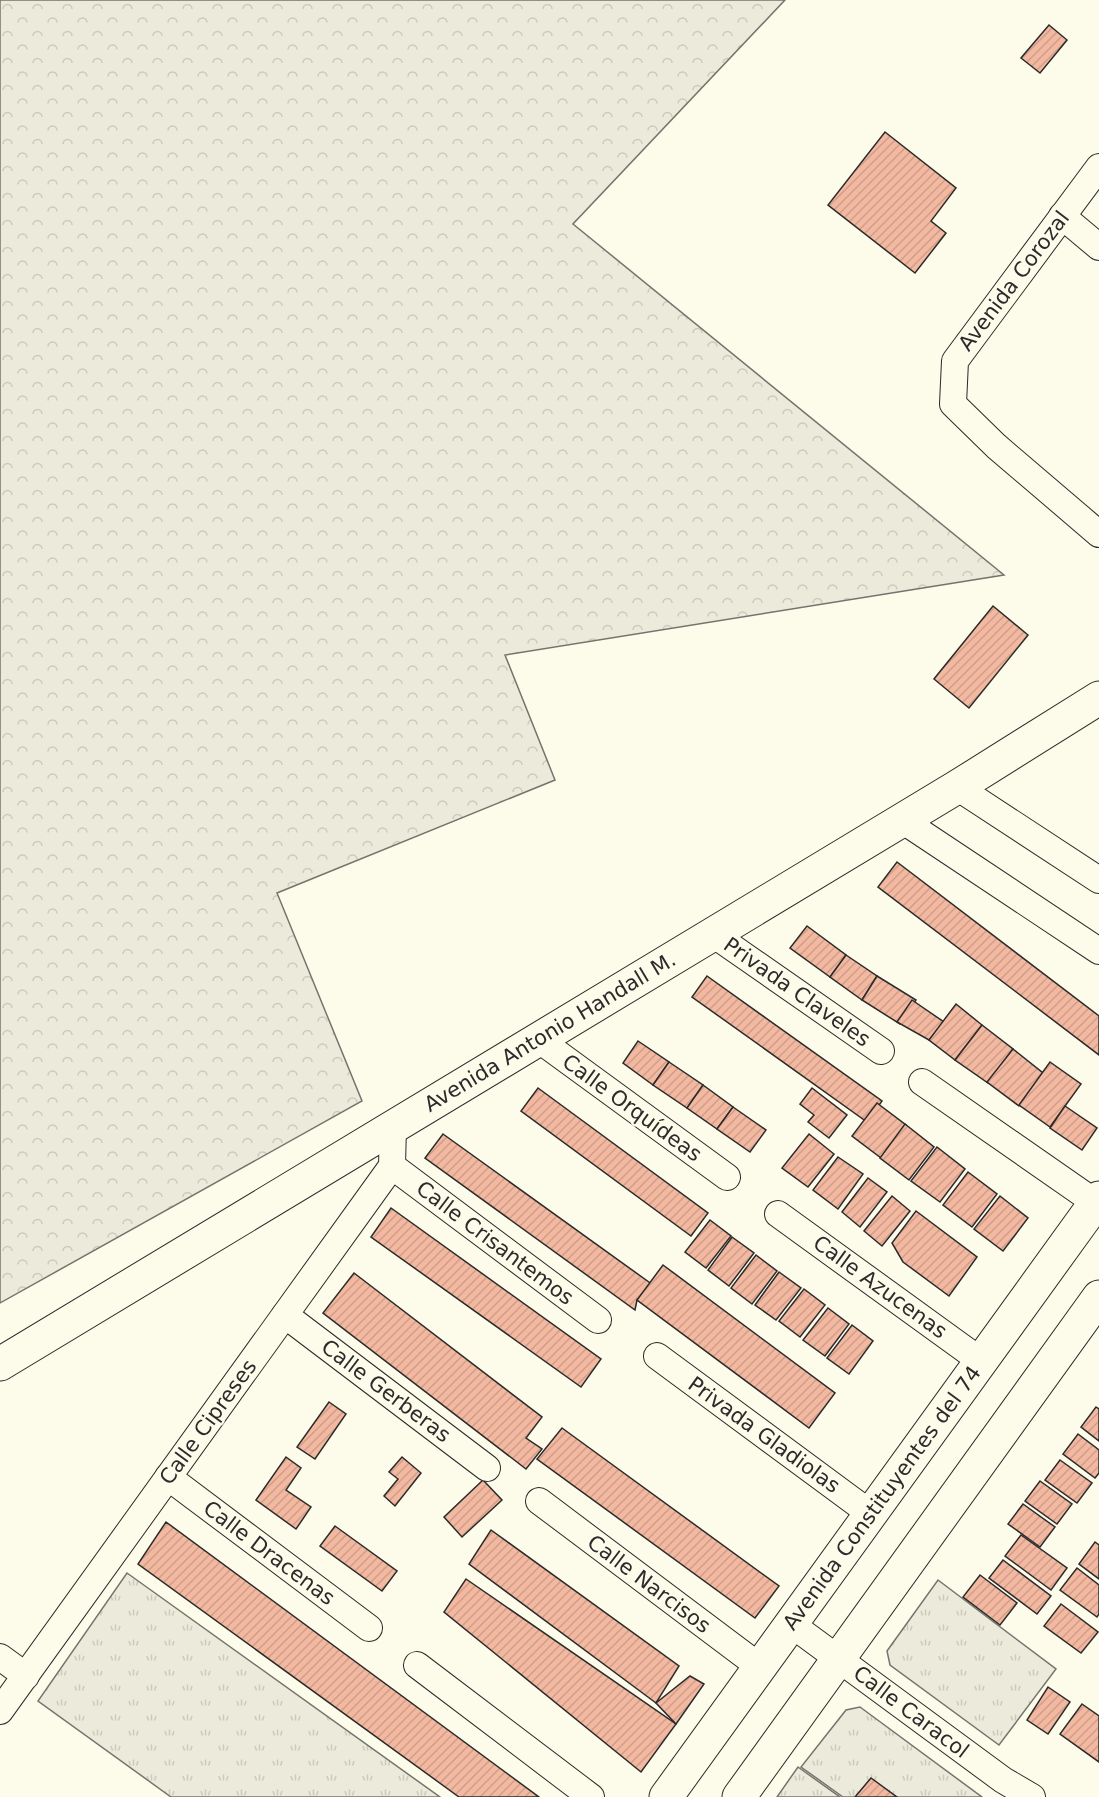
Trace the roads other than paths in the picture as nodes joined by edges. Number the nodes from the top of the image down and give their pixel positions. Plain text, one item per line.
1 (1099, 167) edge
2 (1062, 216) junction
3 (1099, 246) edge
4 (1099, 534) edge
5 (1099, 698) edge
6 (957, 787) junction
7 (902, 820) junction
8 (1099, 880) edge
9 (713, 934) junction
10 (1099, 951) edge
11 (538, 1040) junction
12 (881, 1051) dead end
13 (922, 1082) dead end
14 (393, 1126) junction
15 (392, 1166) junction
16 (727, 1177) dead end
17 (1097, 1201) edge
18 (778, 1214) dead end
19 (1099, 1297) edge
20 (285, 1315) junction
21 (598, 1320) dead end
22 (657, 1356) dead end
23 (981, 1361) junction
24 (0, 1364) edge
25 (487, 1468) dead end
26 (168, 1477) junction
27 (539, 1501) dead end
28 (871, 1514) junction
29 (791, 1624) junction
30 (369, 1629) dead end
31 (0, 1657) edge
32 (839, 1659) junction
33 (417, 1665) dead end
34 (760, 1667) junction
35 (26, 1676) junction
36 (0, 1711) edge
37 (591, 1797) edge
38 (666, 1797) edge
39 (739, 1797) edge
40 (1032, 1797) edge

1 - 2 street, Avenida Corozal
2 - 3 street
2 - 4 street, Avenida Corozal
5 - 6 main road, Avenida Antonio Handall M.
6 - 7 main road, Avenida Antonio Handall M.
6 - 8 street
7 - 9 main road, Avenida Antonio Handall M.
7 - 10 street
9 - 11 main road, Avenida Antonio Handall M.
9 - 12 street, Privada Claveles
11 - 14 main road, Avenida Antonio Handall M.
11 - 16 street, Calle Orquídeas
13 - 17 street
14 - 15 street
14 - 24 main road, Avenida Antonio Handall M.
15 - 20 street, Calle Cipreses
15 - 21 street, Calle Crisantemos
17 - 23 main road, Avenida Constituyentes del 74
18 - 23 street, Calle Azucenas
19 - 32 main road
20 - 25 street, Calle Gerberas
20 - 26 street, Calle Cipreses
22 - 28 street, Privada Gladiolas
23 - 28 main road, Avenida Constituyentes del 74
26 - 30 street, Calle Dracenas
26 - 35 street, Calle Cipreses
27 - 34 street, Calle Narcisos
28 - 29 main road, Avenida Constituyentes del 74
29 - 32 street, Calle Caracol
29 - 34 main road, Avenida Constituyentes del 74
31 - 35 street
32 - 39 main road
32 - 40 street, Calle Caracol
33 - 37 street
34 - 38 main road, Avenida Constituyentes del 74
35 - 36 street, Calle Cipreses

